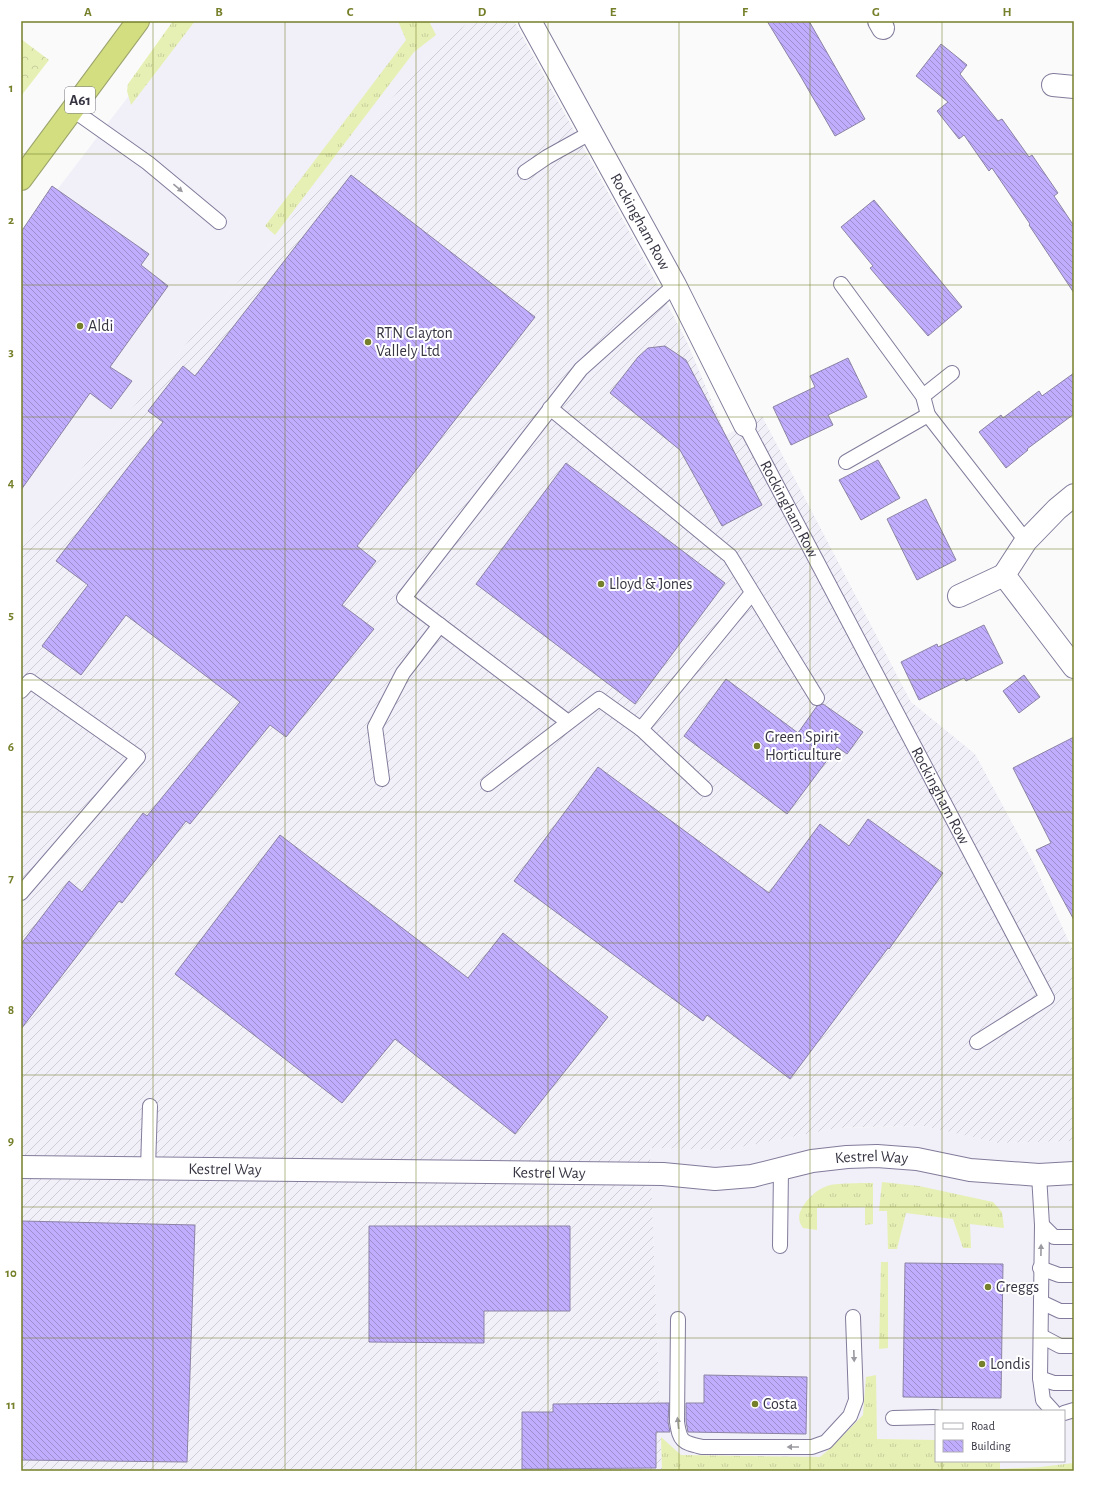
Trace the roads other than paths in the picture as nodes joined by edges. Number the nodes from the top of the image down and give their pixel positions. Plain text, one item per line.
1 (138, 21) edge
2 (530, 21) edge
3 (73, 110) junction
4 (592, 132) junction
5 (525, 172) dead end
6 (21, 179) edge
7 (220, 222) dead end
8 (841, 284) dead end
9 (675, 285) junction
10 (952, 373) dead end
11 (923, 396) junction
12 (550, 408) junction
13 (928, 415) junction
14 (745, 425) joint
15 (846, 462) dead end
16 (1074, 496) edge
17 (1026, 541) junction
18 (1004, 575) junction
19 (752, 593) junction
20 (960, 596) dead end
21 (440, 625) junction
22 (1074, 667) edge
23 (21, 691) edge
24 (817, 698) dead end
25 (568, 722) junction
26 (641, 729) junction
27 (382, 779) dead end
28 (488, 784) dead end
29 (705, 789) dead end
30 (21, 893) edge
31 (976, 1042) dead end
32 (150, 1106) dead end
33 (21, 1167) edge
34 (148, 1168) junction
35 (781, 1170) junction
36 (1074, 1173) edge
37 (1038, 1175) junction
38 (1042, 1225) junction
39 (1074, 1237) edge
40 (780, 1246) dead end
41 (1040, 1268) junction
42 (1074, 1275) edge
43 (1041, 1302) junction
44 (1074, 1311) edge
45 (853, 1317) dead end
46 (678, 1318) dead end
47 (1041, 1336) junction
48 (1074, 1346) edge
49 (1040, 1378) junction
50 (1074, 1383) edge
51 (1052, 1410) edge
52 (935, 1417) edge
53 (893, 1418) dead end

1 - 3 highway, A61
2 - 4 street, Rockingham Row
3 - 6 highway, A61
3 -> 7 lane
4 - 5 lane
4 - 9 street, Rockingham Row
8 - 11 lane
9 - 12 lane
9 - 14 street, Rockingham Row
10 - 11 lane
11 - 13 lane
12 - 19 lane
12 - 21 lane
13 - 15 lane
13 - 17 lane
14 - 31 lane, Rockingham Row
16 - 17 street
17 - 18 street
18 - 20 street
18 - 22 street
19 - 24 lane
19 - 26 lane
21 - 25 lane
21 - 27 lane
23 - 30 lane
25 - 26 lane
25 - 28 lane
26 - 29 lane
32 - 34 lane
33 - 34 street, Kestrel Way
34 - 35 street, Kestrel Way
35 - 37 street, Kestrel Way
35 - 40 lane
36 - 37 street, Kestrel Way
37 - 38 lane
38 - 39 lane
41 -> 38 lane
41 - 42 lane
41 - 43 lane
43 - 44 lane
43 - 47 lane
45 -> 46 lane
47 - 48 lane
47 - 49 lane
49 - 50 lane
49 - 51 lane
52 - 53 lane

